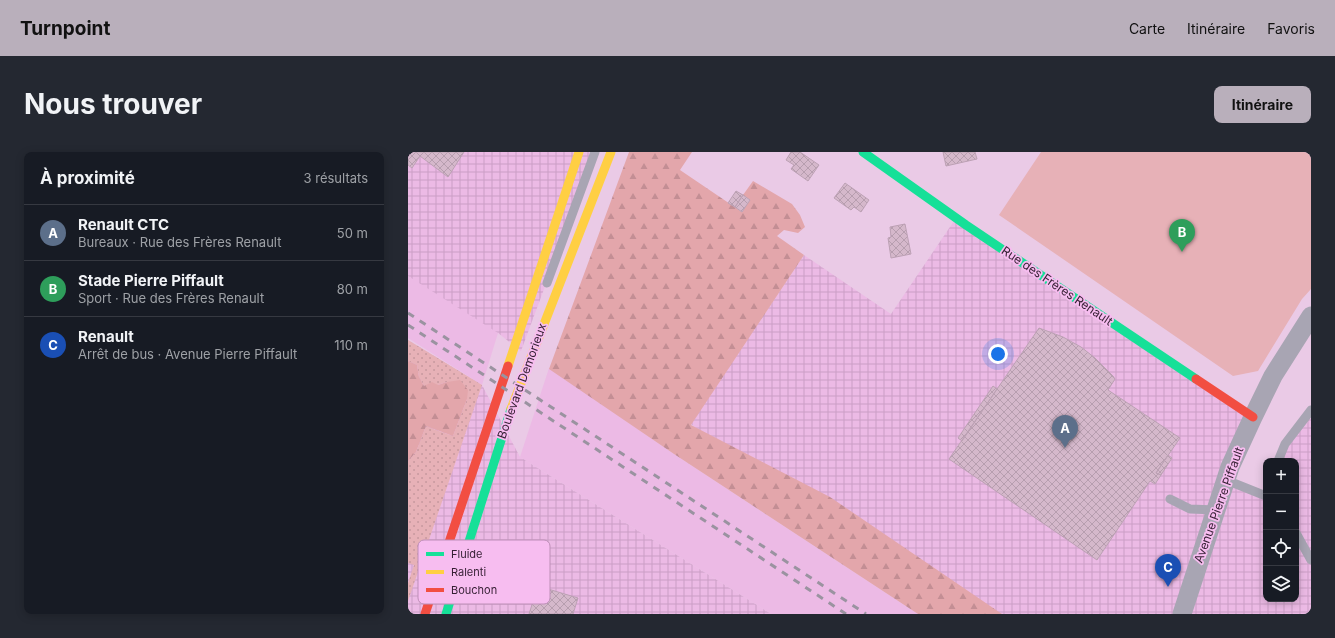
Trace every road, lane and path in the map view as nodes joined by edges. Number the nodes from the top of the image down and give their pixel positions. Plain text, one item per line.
1 (579, 152) edge
2 (595, 152) edge
3 (611, 152) edge
4 (863, 152) edge
5 (543, 292) dead end
6 (535, 314) dead end
7 (1311, 316) edge
8 (1311, 410) edge
9 (1253, 417) junction
10 (1279, 458) edge
11 (1226, 480) junction
12 (1263, 495) edge
13 (1170, 499) dead end
14 (1216, 510) junction
15 (1299, 538) edge
16 (450, 540) edge
17 (459, 540) edge
18 (469, 540) edge
19 (1311, 560) edge
20 (428, 604) edge
21 (449, 604) edge
22 (425, 614) edge
23 (446, 614) edge
24 (1182, 614) edge

1 - 16 main road, Boulevard Demorieux
2 - 5 lane
3 - 18 main road, Boulevard Demorieux
4 - 9 main road, Rue des Frères Renault
6 - 17 lane
7 - 9 street, Avenue Pierre Piffault
8 - 10 lane
9 - 11 street, Avenue Pierre Piffault
11 - 12 lane
11 - 14 street, Avenue Pierre Piffault
13 - 14 lane
14 - 24 street, Avenue Pierre Piffault
15 - 19 lane
20 - 22 main road, Boulevard Demorieux
21 - 23 main road, Boulevard Demorieux

